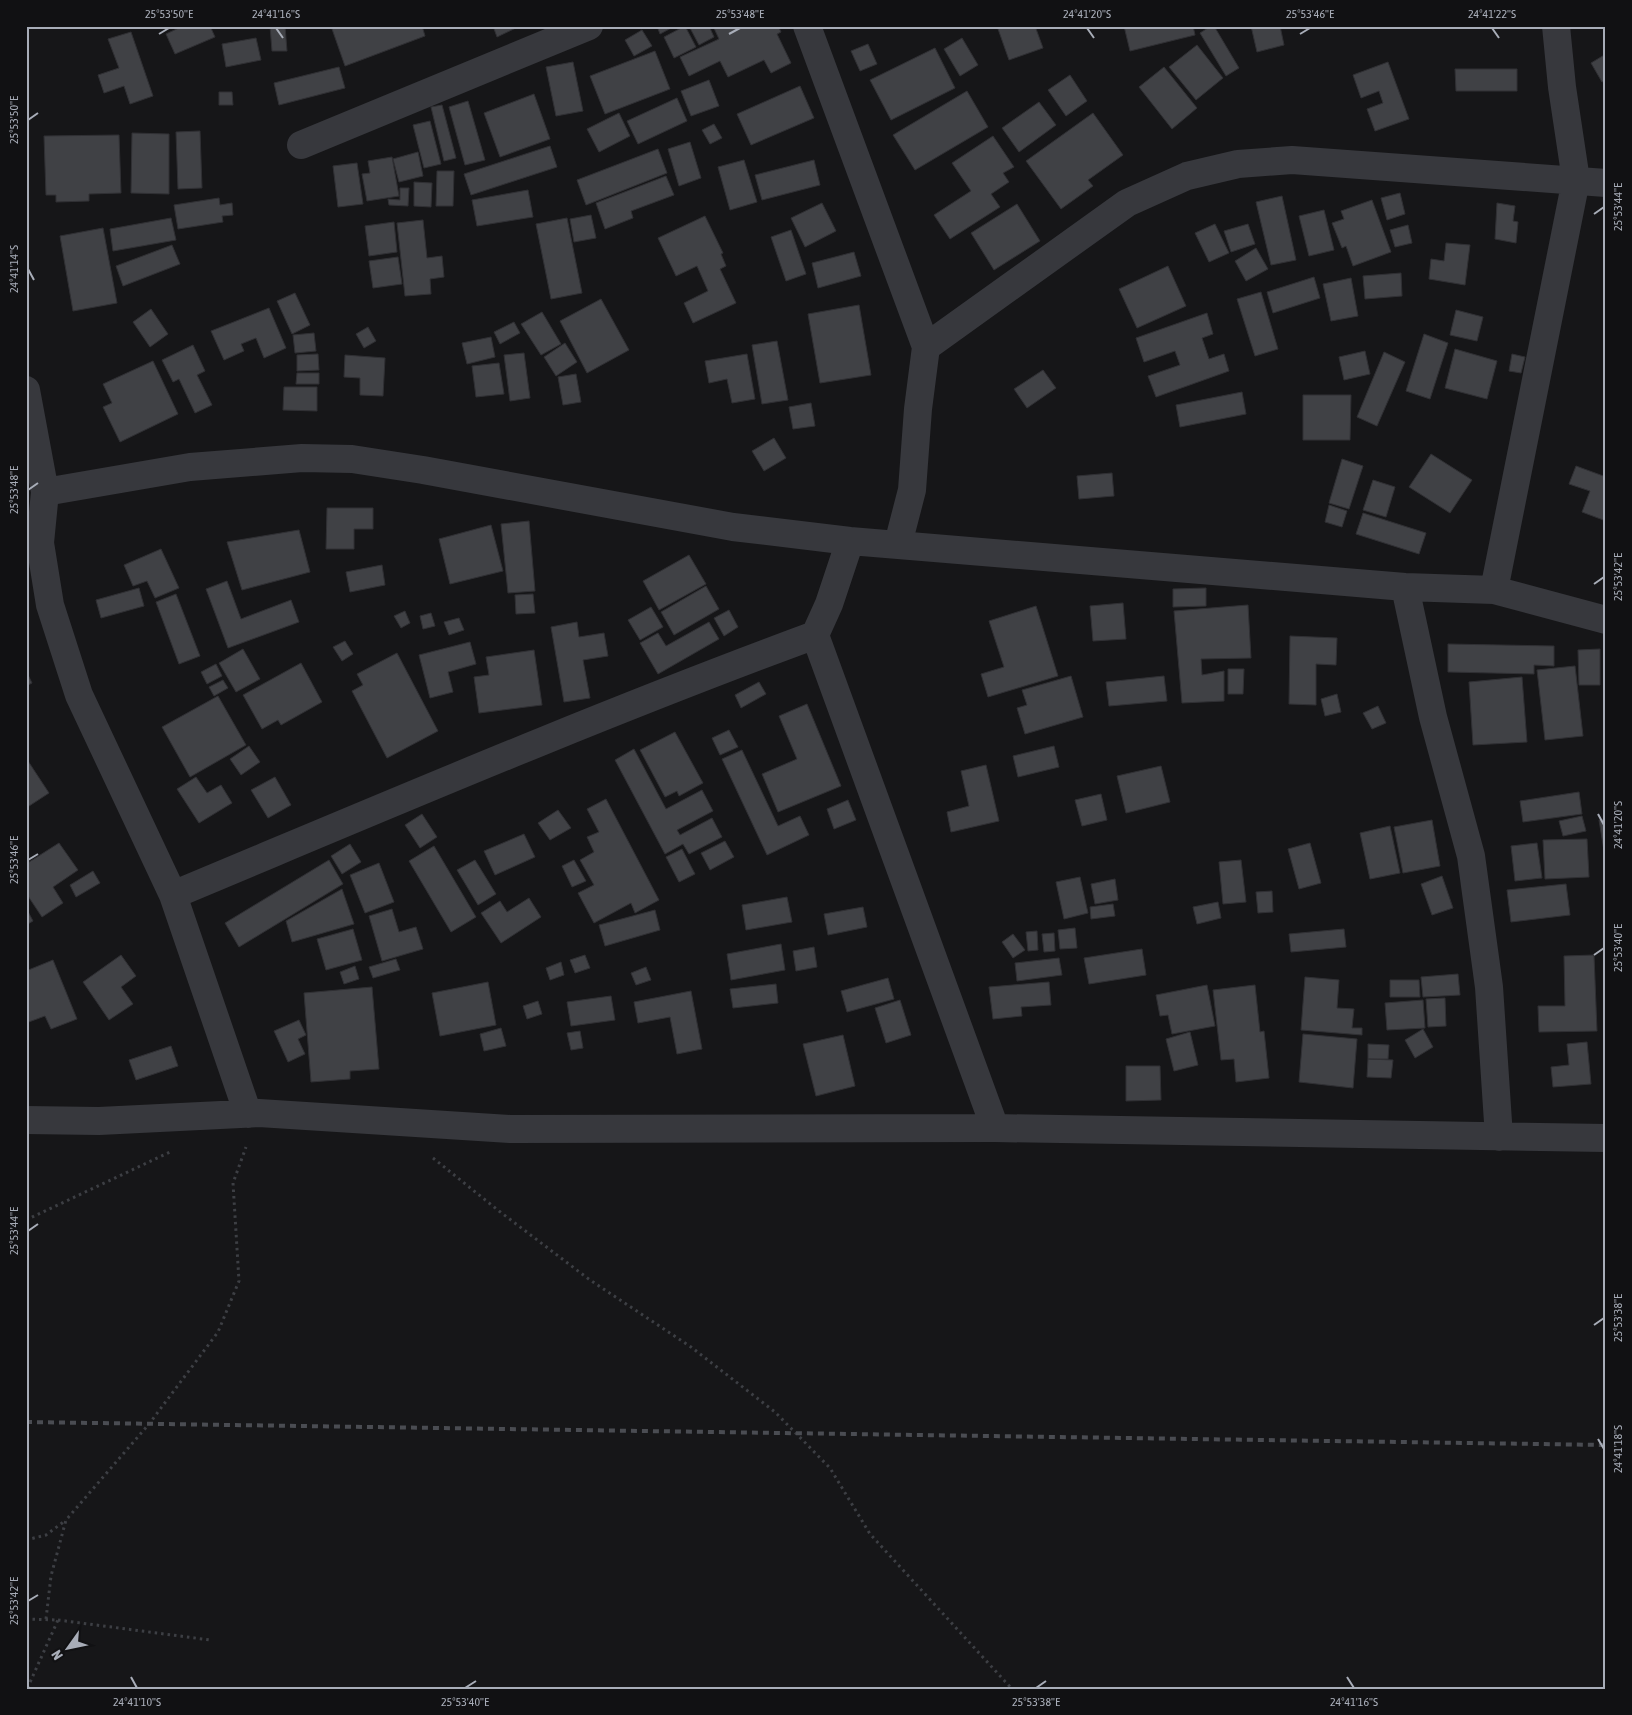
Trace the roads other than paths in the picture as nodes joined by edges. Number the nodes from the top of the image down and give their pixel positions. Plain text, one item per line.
1 (589, 26) edge
2 (807, 26) edge
3 (1556, 26) edge
4 (301, 145) dead end
5 (1576, 180) junction
6 (1606, 183) edge
7 (926, 347) junction
8 (26, 390) edge
9 (45, 492) junction
10 (850, 541) junction
11 (898, 544) junction
12 (33, 546) edge
13 (1405, 587) junction
14 (1494, 590) junction
15 (1606, 620) edge
16 (815, 635) junction
17 (173, 895) junction
18 (253, 1113) junction
19 (26, 1120) edge
20 (995, 1128) junction
21 (1498, 1137) junction
22 (1606, 1138) edge

1 - 4 street
2 - 7 street
3 - 5 street
5 - 6 street
5 - 7 street
5 - 14 street
7 - 11 street
8 - 9 street
9 - 10 street
9 - 12 street
10 - 11 street
10 - 16 street
11 - 13 street
12 - 17 street
13 - 14 street
13 - 21 street
14 - 15 street
16 - 17 street
16 - 20 street
17 - 18 street
18 - 19 street
18 - 20 street
20 - 21 street
21 - 22 street

